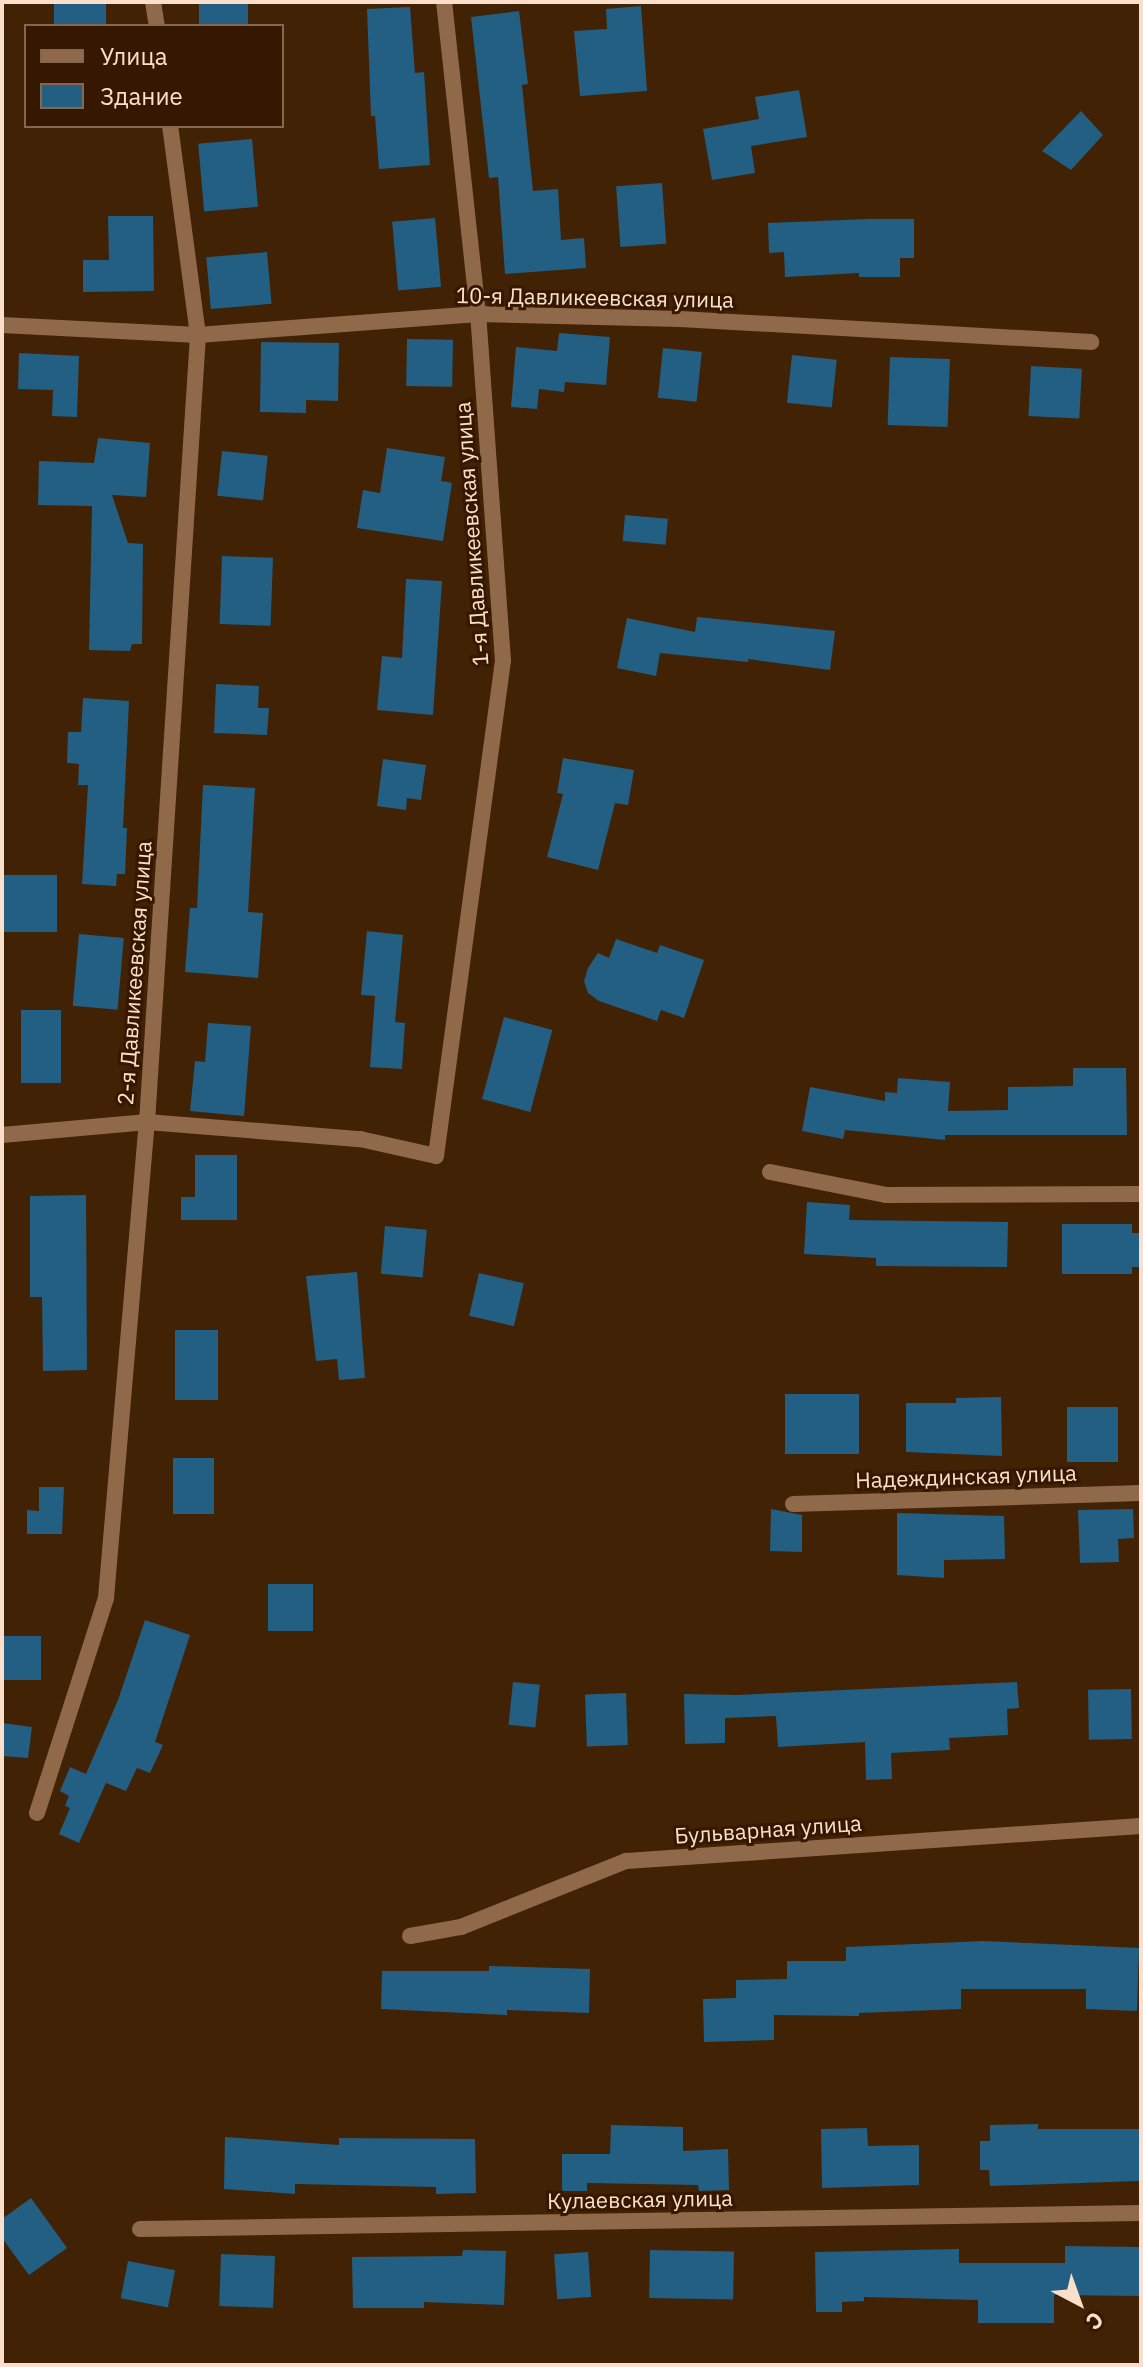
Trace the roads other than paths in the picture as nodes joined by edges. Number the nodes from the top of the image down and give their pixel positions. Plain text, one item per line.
1 (153, 2) edge
2 (444, 2) edge
3 (157, 24) edge
4 (170, 128) edge
5 (478, 314) junction
6 (2, 325) edge
7 (198, 335) junction
8 (1091, 342) dead end
9 (147, 1122) junction
10 (2, 1135) edge
11 (770, 1172) dead end
12 (1141, 1194) edge
13 (1141, 1493) edge
14 (793, 1504) dead end
15 (37, 1813) dead end
16 (1141, 1826) edge
17 (410, 1936) dead end
18 (1141, 2213) edge
19 (140, 2229) dead end

1 - 3 street
2 - 5 street, 1-я Давликеевская улица
4 - 7 street, 2-я Давликеевская улица
5 - 7 street, 10-я Давликеевская улица
5 - 8 street, 10-я Давликеевская улица
5 - 9 street, 1-я Давликеевская улица
6 - 7 street, 10-я Давликеевская улица
7 - 9 street, 2-я Давликеевская улица
9 - 10 street
9 - 15 street, 2-я Давликеевская улица
11 - 12 street
13 - 14 street, Надеждинская улица
16 - 17 street, Бульварная улица
18 - 19 street, Кулаевская улица

